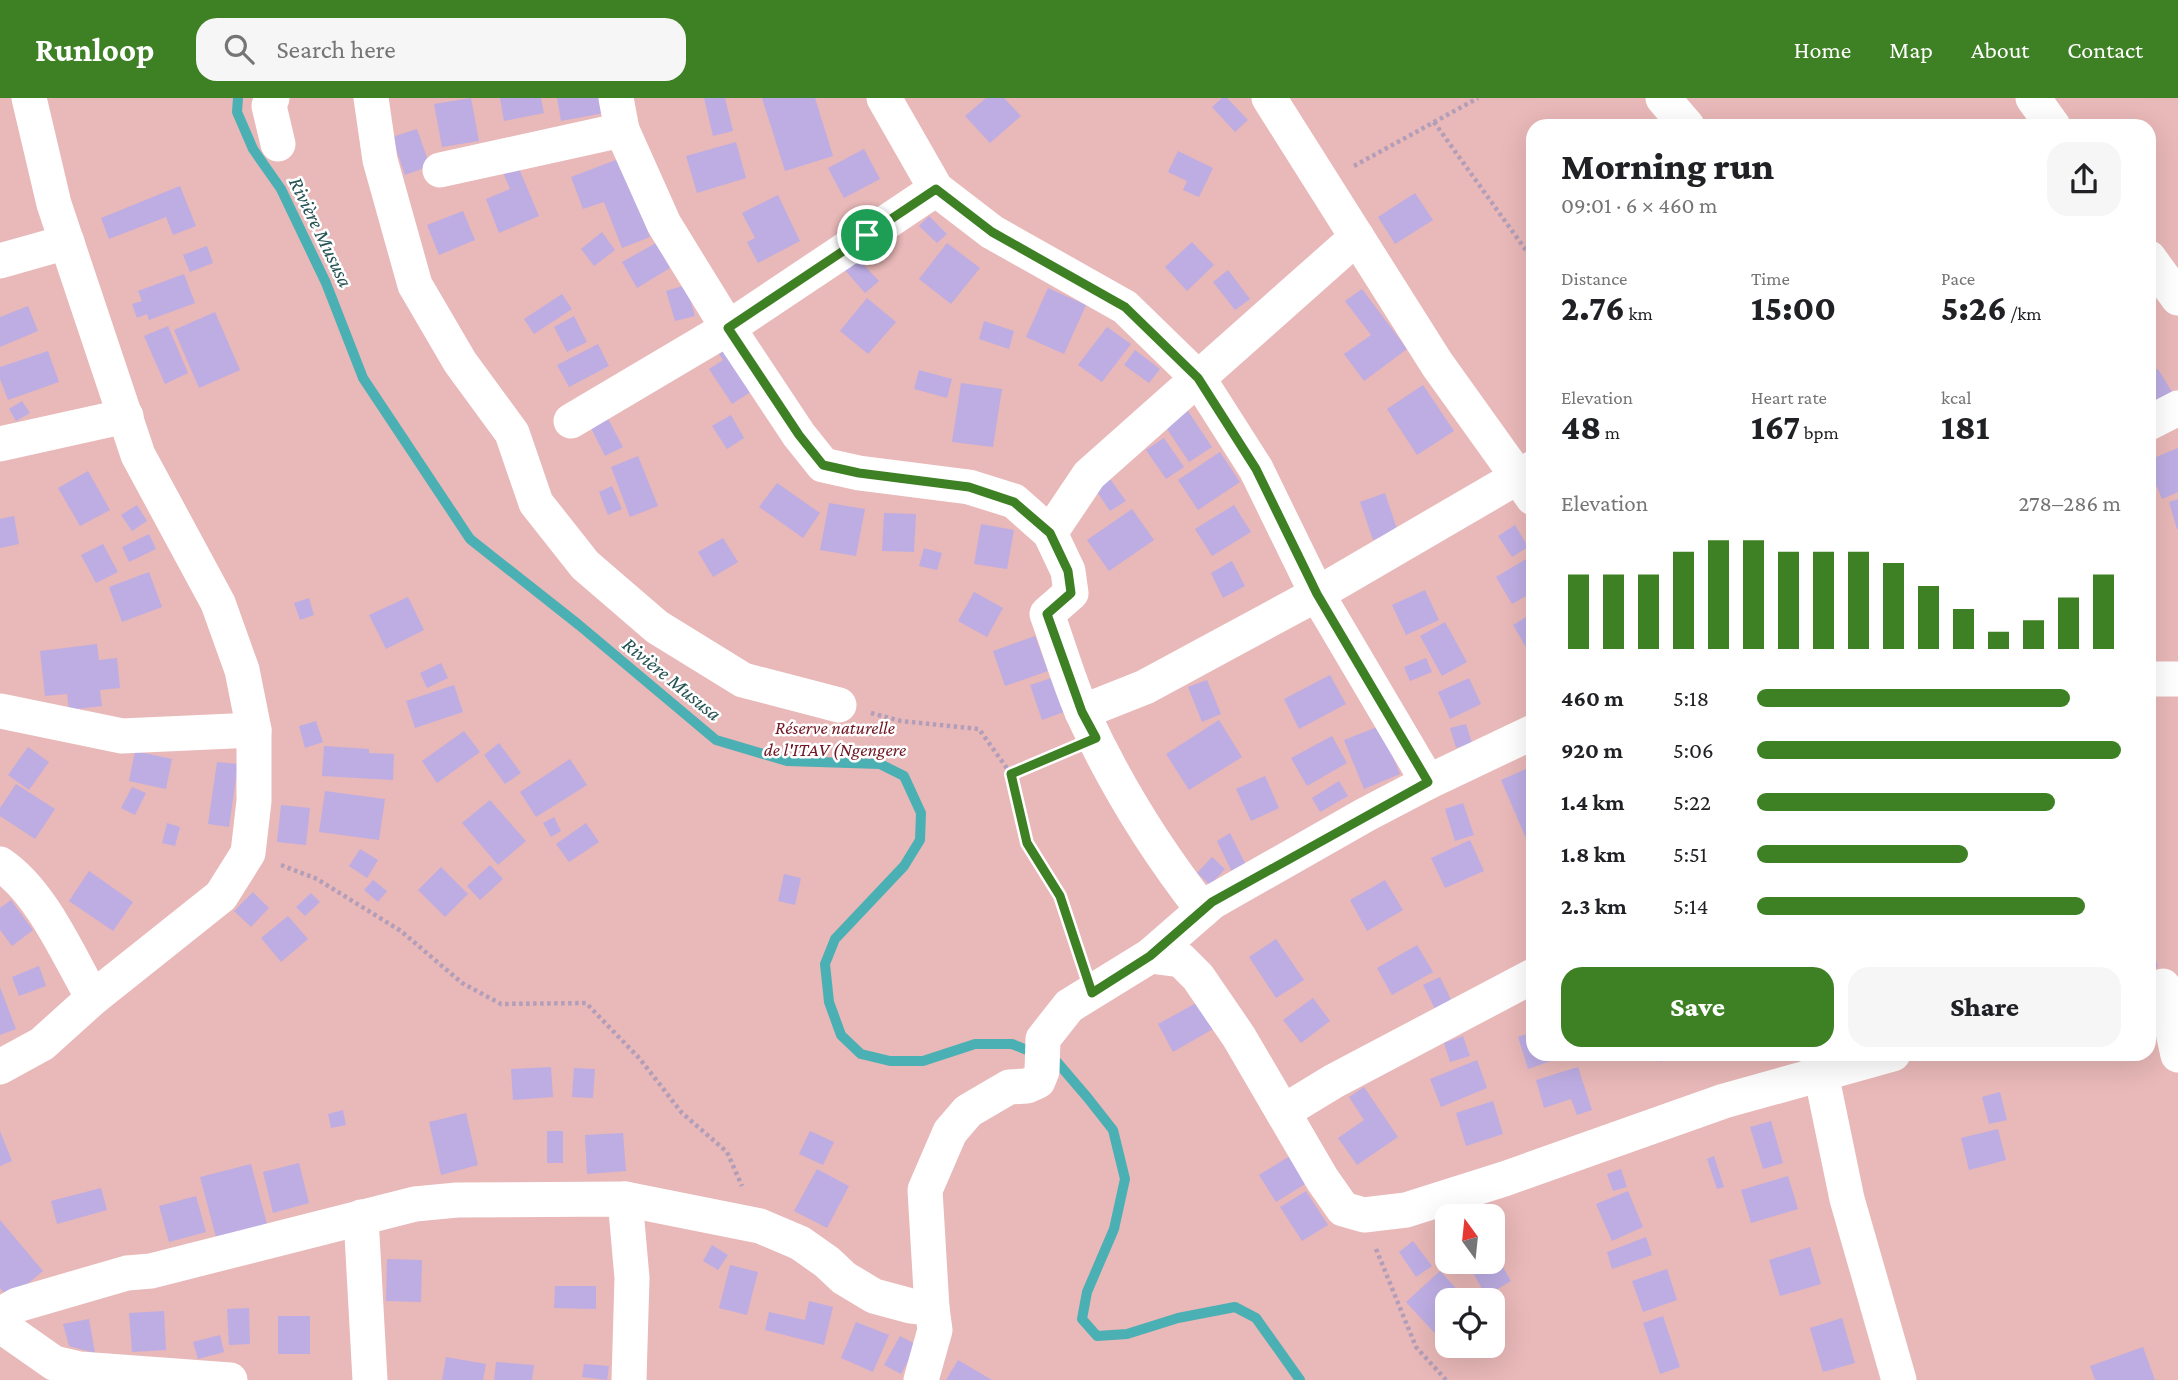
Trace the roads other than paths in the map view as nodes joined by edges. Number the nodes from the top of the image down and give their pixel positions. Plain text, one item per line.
1 (29, 98) edge
2 (272, 98) edge
3 (371, 98) edge
4 (884, 98) edge
5 (1269, 98) edge
6 (1663, 98) edge
7 (2033, 98) edge
8 (0, 111) edge
9 (619, 114) edge
10 (1681, 119) edge
11 (2048, 119) edge
12 (278, 144) dead end
13 (440, 170) dead end
14 (936, 189) junction
15 (1357, 237) junction
16 (67, 242) junction
17 (0, 261) edge
18 (2156, 268) edge
19 (2178, 298) edge
20 (728, 328) junction
21 (1198, 378) junction
22 (2178, 408) edge
23 (126, 416) junction
24 (2156, 419) edge
25 (571, 421) dead end
26 (0, 444) edge
27 (1526, 478) edge
28 (1526, 482) edge
29 (1050, 533) junction
30 (1317, 594) junction
31 (2156, 679) edge
32 (2178, 679) edge
33 (839, 705) road end
34 (0, 711) edge
35 (1089, 725) junction
36 (254, 730) junction
37 (1526, 735) edge
38 (1428, 782) junction
39 (0, 864) edge
40 (1203, 910) junction
41 (1150, 956) junction
42 (1526, 980) edge
43 (2163, 986) edge
44 (93, 998) junction
45 (2178, 1055) edge
46 (1818, 1063) edge
47 (0, 1067) edge
48 (1283, 1112) junction
49 (625, 1199) junction
50 (361, 1217) junction
51 (932, 1308) junction
52 (0, 1315) edge
53 (0, 1325) edge
54 (230, 1380) edge
55 (370, 1380) edge
56 (629, 1380) edge
57 (921, 1380) edge
58 (1899, 1380) edge

1 - 8 street
1 - 16 street
2 - 12 street
3 - 33 street
4 - 14 street
5 - 15 street
6 - 10 street
7 - 11 street
9 - 13 street
9 - 20 street
14 - 20 street
14 - 21 street
15 - 21 street
15 - 27 street
16 - 17 street
16 - 23 street
18 - 19 street
20 - 25 street
20 - 29 street
21 - 29 street
21 - 30 street
22 - 24 street
23 - 26 street
23 - 36 street
28 - 30 street
29 - 35 street
30 - 35 street
30 - 38 street
31 - 32 street
34 - 36 street
35 - 40 street
36 - 44 street
37 - 38 street
38 - 40 street
39 - 44 street
40 - 41 street
41 - 48 street
41 - 51 street
42 - 48 street
43 - 45 street
44 - 47 street
46 - 48 street
46 - 58 street
49 - 50 street
49 - 51 street
49 - 56 street
50 - 52 street
50 - 55 street
51 - 57 street
53 - 54 street

